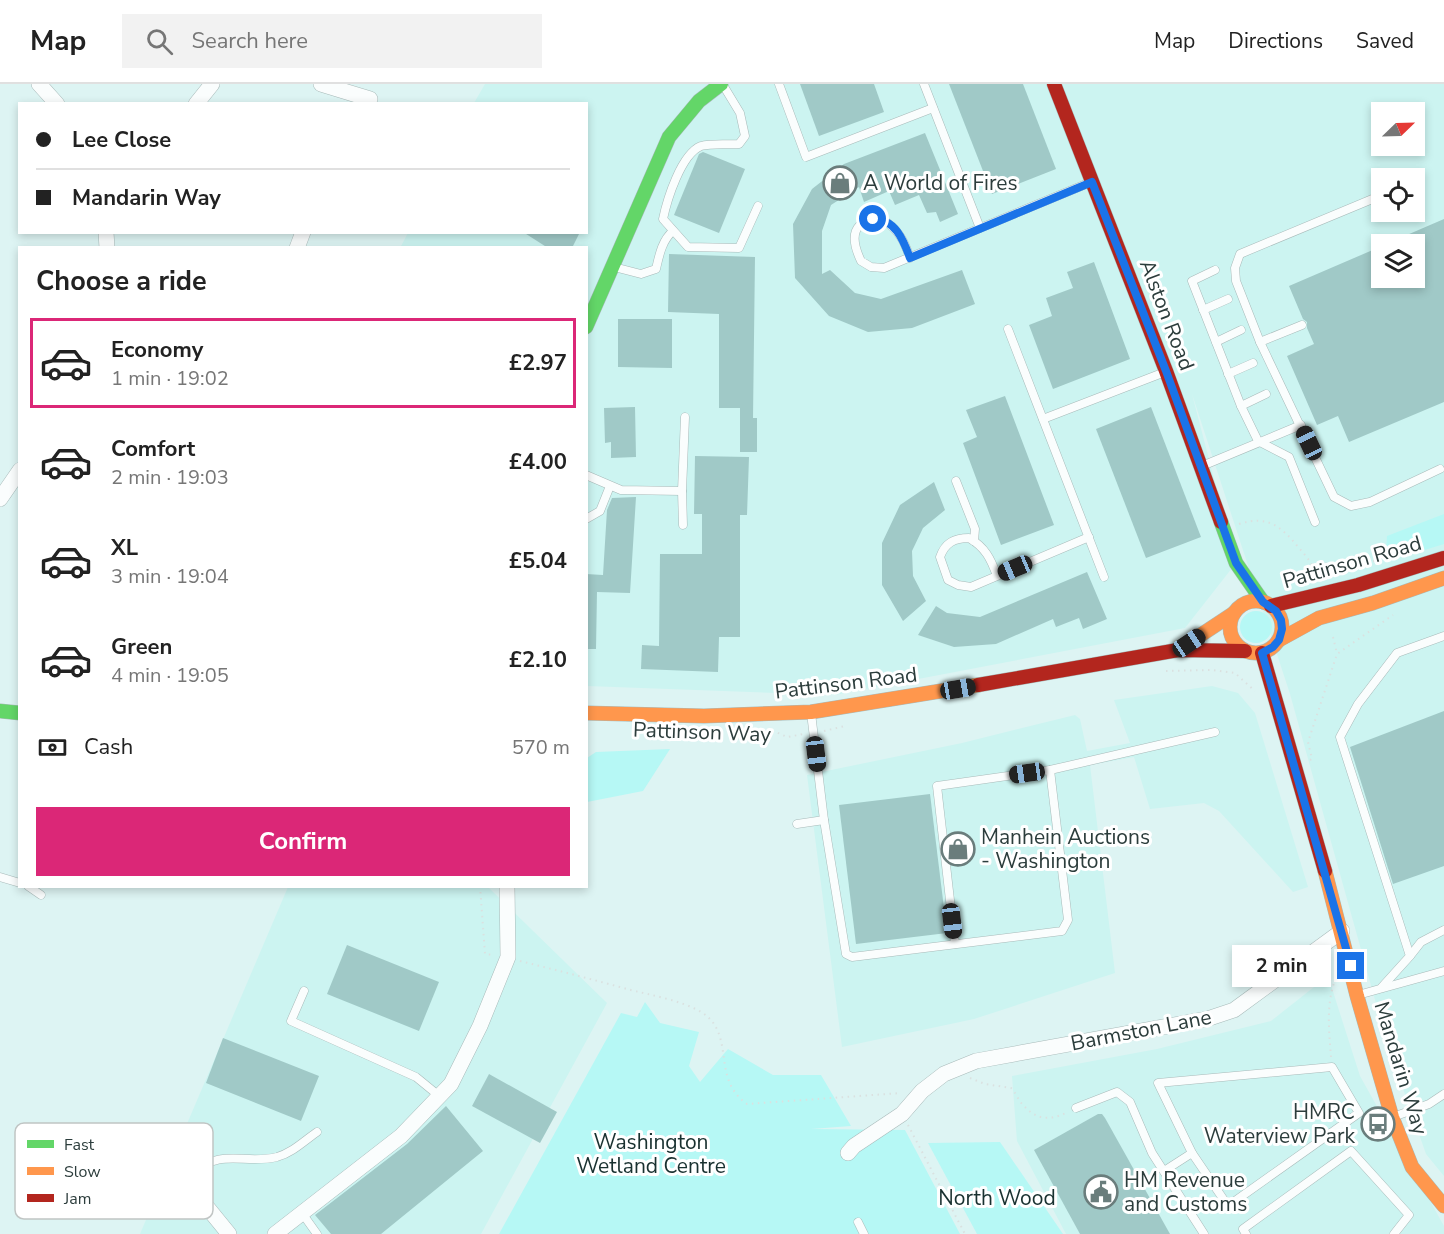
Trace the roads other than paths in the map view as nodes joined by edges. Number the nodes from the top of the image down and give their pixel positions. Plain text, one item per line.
1 (39, 84) edge
2 (212, 84) edge
3 (321, 84) edge
4 (722, 84) edge
5 (779, 84) edge
6 (924, 84) edge
7 (1054, 84) edge
8 (55, 102) edge
9 (198, 102) edge
10 (374, 102) edge
11 (933, 108) junction
12 (1092, 182) junction
13 (1371, 200) edge
14 (758, 206) dead end
15 (980, 228) junction
16 (673, 231) junction
17 (910, 258) junction
18 (613, 266) junction
19 (1215, 270) dead end
20 (1228, 299) dead end
21 (1203, 310) junction
22 (588, 322) edge
23 (1302, 325) dead end
24 (1008, 329) dead end
25 (1241, 330) dead end
26 (1216, 342) junction
27 (1260, 342) junction
28 (1253, 363) dead end
29 (1166, 371) junction
30 (1228, 374) junction
31 (1266, 394) dead end
32 (1241, 406) junction
33 (685, 417) dead end
34 (1043, 419) junction
35 (1301, 425) junction
36 (1258, 441) junction
37 (1201, 466) junction
38 (1440, 469) dead end
39 (18, 473) edge
40 (588, 476) edge
41 (956, 481) dead end
42 (610, 486) junction
43 (682, 491) junction
44 (0, 499) edge
45 (588, 518) edge
46 (1315, 522) dead end
47 (683, 525) dead end
48 (1089, 537) junction
49 (975, 541) junction
50 (1444, 558) edge
51 (1236, 563) junction
52 (997, 576) junction
53 (1104, 577) dead end
54 (1444, 578) edge
55 (1267, 604) junction
56 (1237, 610) junction
57 (1444, 636) edge
58 (1279, 640) junction
59 (1178, 650) junction
60 (1245, 651) junction
61 (1262, 653) junction
62 (0, 711) edge
63 (811, 712) junction
64 (18, 713) edge
65 (588, 713) edge
66 (1215, 732) dead end
67 (1050, 770) junction
68 (824, 820) junction
69 (797, 824) dead end
70 (0, 878) edge
71 (18, 882) edge
72 (31, 888) edge
73 (507, 888) edge
74 (41, 895) dead end
75 (1444, 930) edge
76 (1342, 931) junction
77 (955, 944) junction
78 (1410, 956) junction
79 (1444, 971) edge
80 (1382, 987) junction
81 (304, 991) dead end
82 (1357, 996) junction
83 (1444, 1094) edge
84 (438, 1095) junction
85 (1076, 1108) road end
86 (1392, 1117) junction
87 (317, 1132) dead end
88 (848, 1153) dead end
89 (1192, 1153) junction
90 (213, 1160) edge
91 (1164, 1171) junction
92 (1444, 1206) edge
93 (303, 1213) junction
94 (213, 1214) edge
95 (858, 1222) dead end
96 (229, 1234) edge
97 (275, 1234) edge
98 (317, 1234) edge
99 (864, 1234) edge
100 (1204, 1234) edge
101 (1246, 1234) edge
102 (1394, 1234) edge

1 - 8 street
2 - 9 street
3 - 10 street
4 - 16 lane
4 - 18 street
5 - 11 lane
6 - 11 lane
7 - 12 street, Alston Road
11 - 15 lane
12 - 15 lane
12 - 29 street, Alston Road
13 - 27 lane
14 - 16 lane
15 - 17 lane
16 - 18 lane
17 - 17 lane
18 - 22 street
19 - 21 lane
20 - 21 lane
21 - 26 lane
23 - 27 lane
24 - 34 lane
25 - 26 lane
26 - 30 lane
27 - 35 lane
28 - 30 lane
29 - 34 lane
29 - 37 street, Alston Road
30 - 32 lane
31 - 32 lane
32 - 36 lane
33 - 43 lane
34 - 48 lane
35 - 36 lane
35 - 38 lane
36 - 37 lane
36 - 46 lane
37 - 51 street, Alston Road
39 - 44 street
40 - 42 lane
41 - 49 lane
42 - 43 lane
42 - 45 lane
43 - 47 lane
48 - 52 lane
48 - 53 lane
49 - 52 lane
49 - 52 lane
50 - 55 street, Pattinson Road
51 - 55 street, Alston Road
51 - 56 street, Alston Road
54 - 58 street, Pattinson Road
55 - 56 street
55 - 58 street
56 - 59 street, Pattinson Road
56 - 60 street
57 - 78 lane
58 - 61 street
59 - 60 street, Pattinson Road
59 - 63 street, Pattinson Road
60 - 61 street
61 - 76 street
62 - 64 street
63 - 65 street, Pattinson Road
63 - 68 lane
66 - 67 lane
67 - 77 lane
67 - 77 lane
68 - 69 lane
68 - 77 lane
70 - 71 lane
72 - 74 lane
73 - 84 street
75 - 78 lane
76 - 82 street, Mandarin Way
76 - 88 street, Barmston Lane
78 - 80 lane
79 - 80 lane
80 - 82 lane
81 - 84 lane
82 - 86 street, Mandarin Way
83 - 86 lane
84 - 93 street
85 - 91 lane
86 - 92 street, Mandarin Way
87 - 90 lane
89 - 89 lane
89 - 91 lane
91 - 100 lane
93 - 97 street
93 - 98 lane
94 - 96 street
95 - 99 lane
101 - 102 lane

